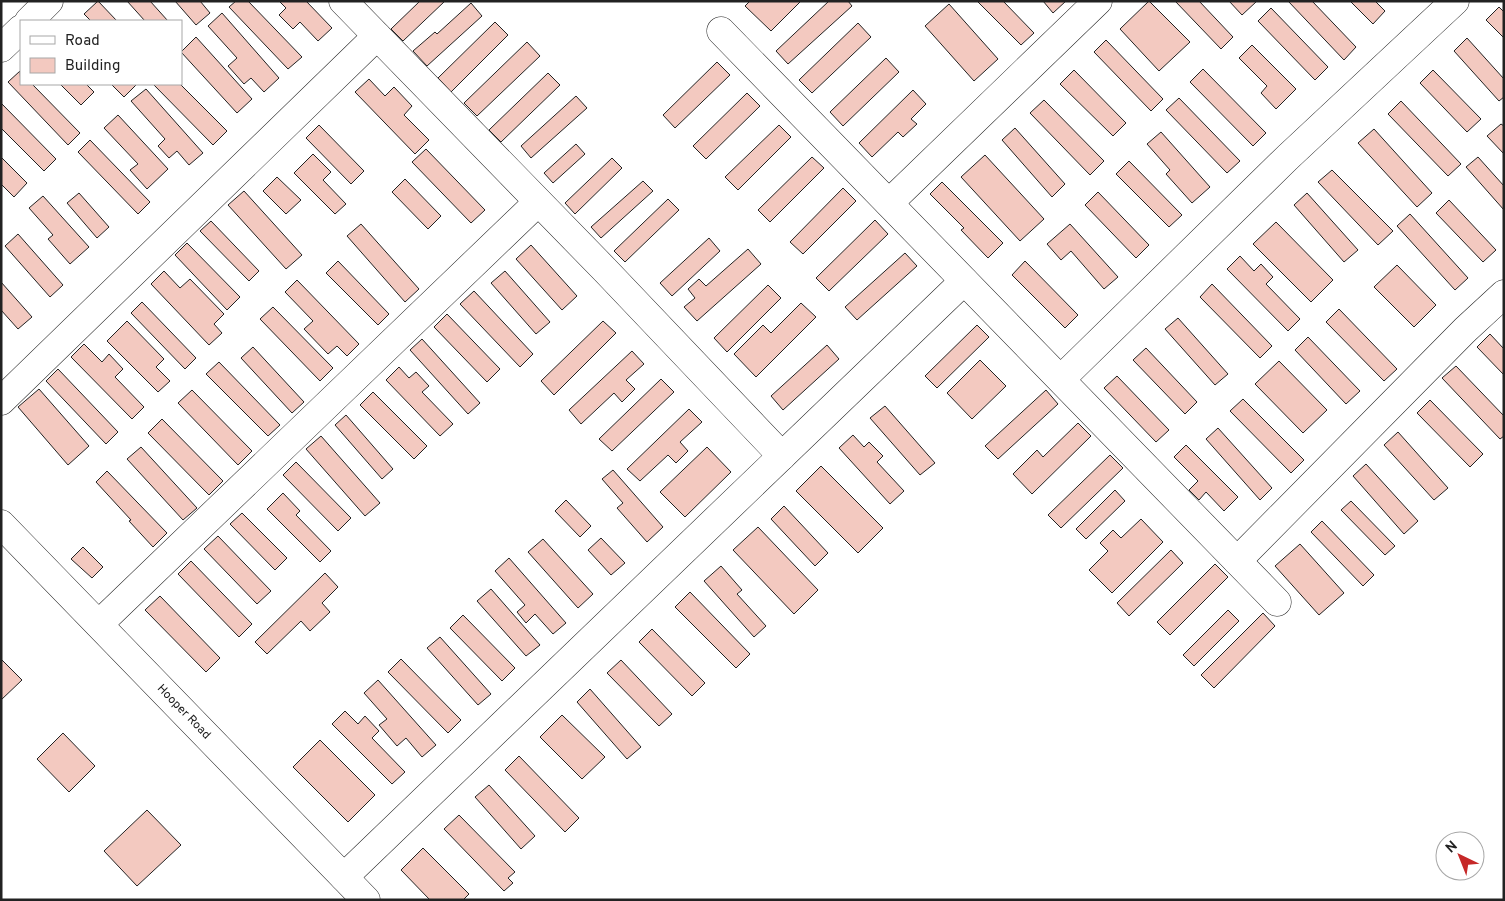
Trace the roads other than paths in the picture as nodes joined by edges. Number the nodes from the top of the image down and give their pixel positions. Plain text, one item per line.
1 (49, 1) edge
2 (343, 1) edge
3 (1098, 1) edge
4 (1455, 1) edge
5 (30, 20) edge
6 (20, 30) edge
7 (721, 32) dead end
8 (377, 36) junction
9 (1, 48) edge
10 (538, 202) junction
11 (888, 203) junction
12 (964, 281) junction
13 (1504, 294) edge
14 (1061, 379) junction
15 (1, 401) edge
16 (782, 456) junction
17 (1, 524) edge
18 (1237, 561) junction
19 (1277, 602) dead end
20 (99, 624) junction
21 (344, 877) junction
22 (366, 900) edge

1 - 5 street
2 - 8 street
3 - 11 street
4 - 14 street
6 - 9 street
7 - 11 street
8 - 10 street
8 - 15 street
10 - 16 street
10 - 20 street
11 - 12 street
12 - 14 street
12 - 16 street
13 - 18 street
14 - 18 street
16 - 21 street
17 - 20 street, Hooper Road
18 - 19 street
20 - 21 street, Hooper Road
21 - 22 street, Hooper Road

